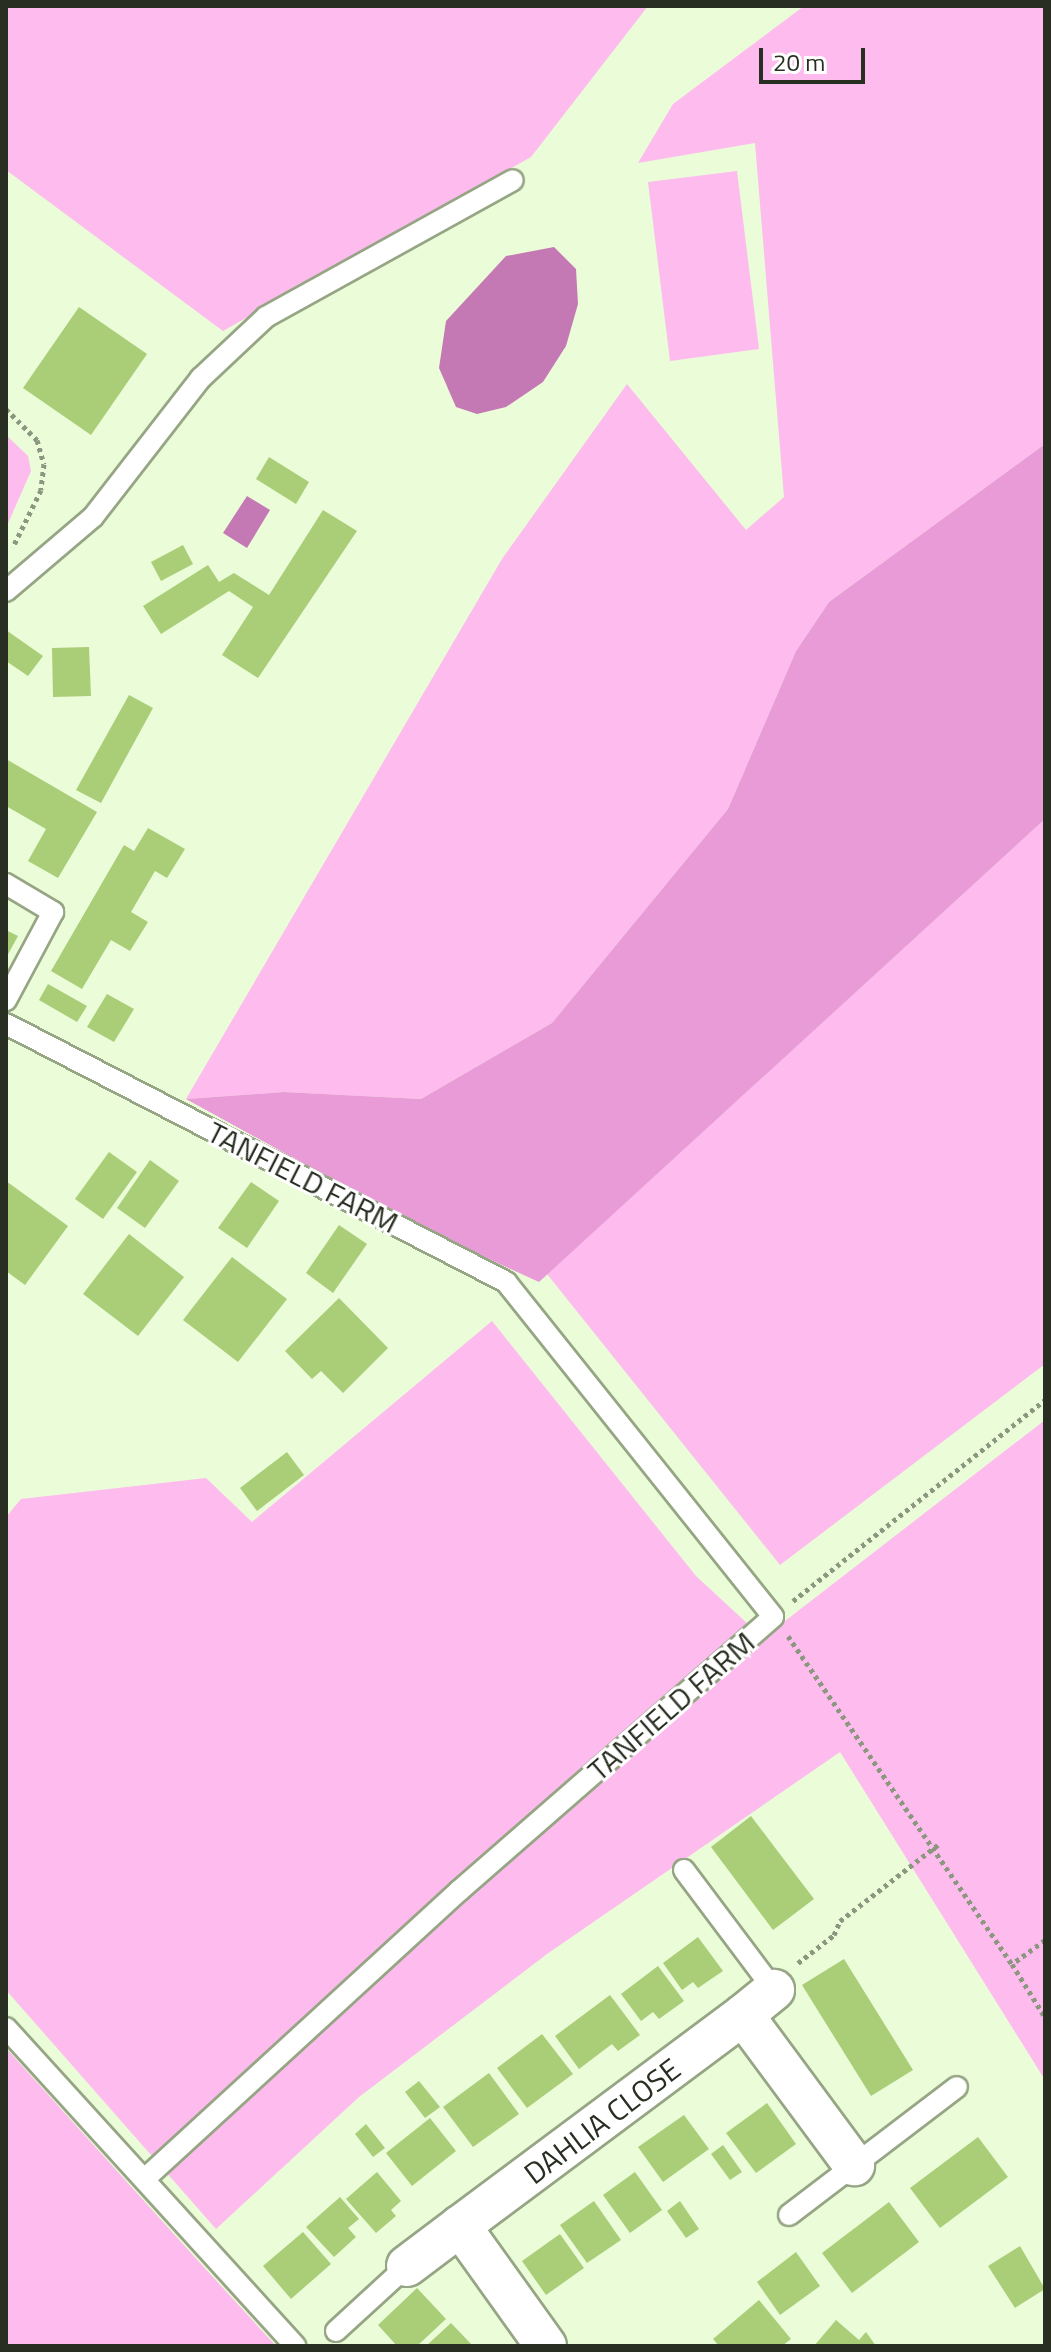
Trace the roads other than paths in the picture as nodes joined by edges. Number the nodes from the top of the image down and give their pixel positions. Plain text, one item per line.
1 (513, 180) dead end
2 (6, 591) edge
3 (6, 884) edge
4 (6, 1000) edge
5 (6, 1024) edge
6 (684, 1870) dead end
7 (774, 1990) joint
8 (743, 2015) junction
9 (6, 2028) edge
10 (957, 2087) dead end
11 (854, 2165) junction
12 (144, 2180) junction
13 (789, 2215) dead end
14 (460, 2226) junction
15 (407, 2266) joint
16 (336, 2331) dead end
17 (295, 2346) edge
18 (546, 2346) edge

1 - 2 lane
3 - 4 lane
5 - 12 lane, TANFIELD FARM
6 - 7 lane
7 - 8 street, DAHLIA CLOSE
8 - 11 street
8 - 14 street, DAHLIA CLOSE
9 - 12 lane
10 - 11 lane
11 - 13 lane
12 - 17 lane
14 - 15 street, DAHLIA CLOSE
14 - 18 street
15 - 16 lane

